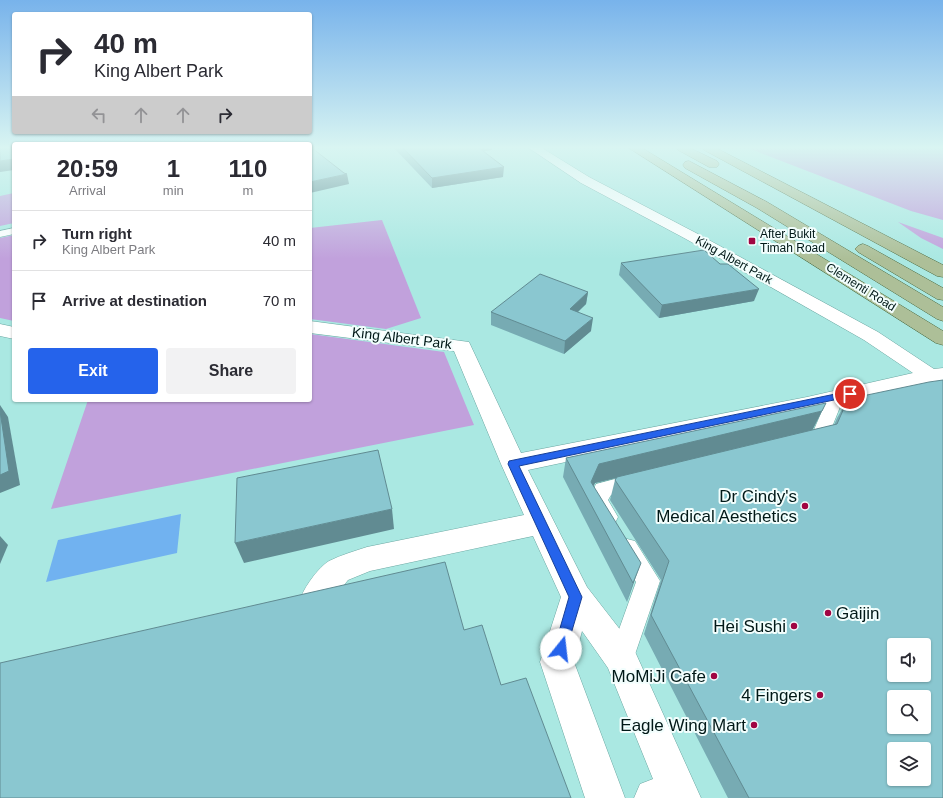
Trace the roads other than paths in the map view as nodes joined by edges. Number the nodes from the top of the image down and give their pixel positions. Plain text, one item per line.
1 (595, 185) edge
2 (695, 185) edge
3 (726, 185) edge
4 (750, 185) edge
5 (779, 185) edge
6 (12, 231) edge
7 (0, 234) edge
8 (943, 272) edge
9 (943, 295) edge
10 (943, 315) edge
11 (312, 327) edge
12 (0, 330) edge
13 (12, 333) edge
14 (943, 340) edge
15 (937, 374) edge
16 (836, 397) junction
17 (789, 444) edge
18 (513, 464) junction
19 (650, 478) edge
20 (541, 523) junction
21 (317, 595) edge
22 (576, 597) junction
23 (621, 660) junction
24 (671, 796) edge
25 (605, 798) edge

1 - 15 street, King Albert Park
2 - 14 main road, Clementi Road
3 - 10 main road, Clementi Road
4 - 9 main road
5 - 8 main road
6 - 7 lane
11 - 18 street, King Albert Park
12 - 13 street
15 - 16 street, King Albert Park
16 - 17 lane
16 - 18 street, King Albert Park
18 - 20 street, King Albert Park
19 - 23 lane
20 - 21 street
20 - 22 street, King Albert Park
22 - 23 street, King Albert Park
22 - 25 street
23 - 24 street, King Albert Park

